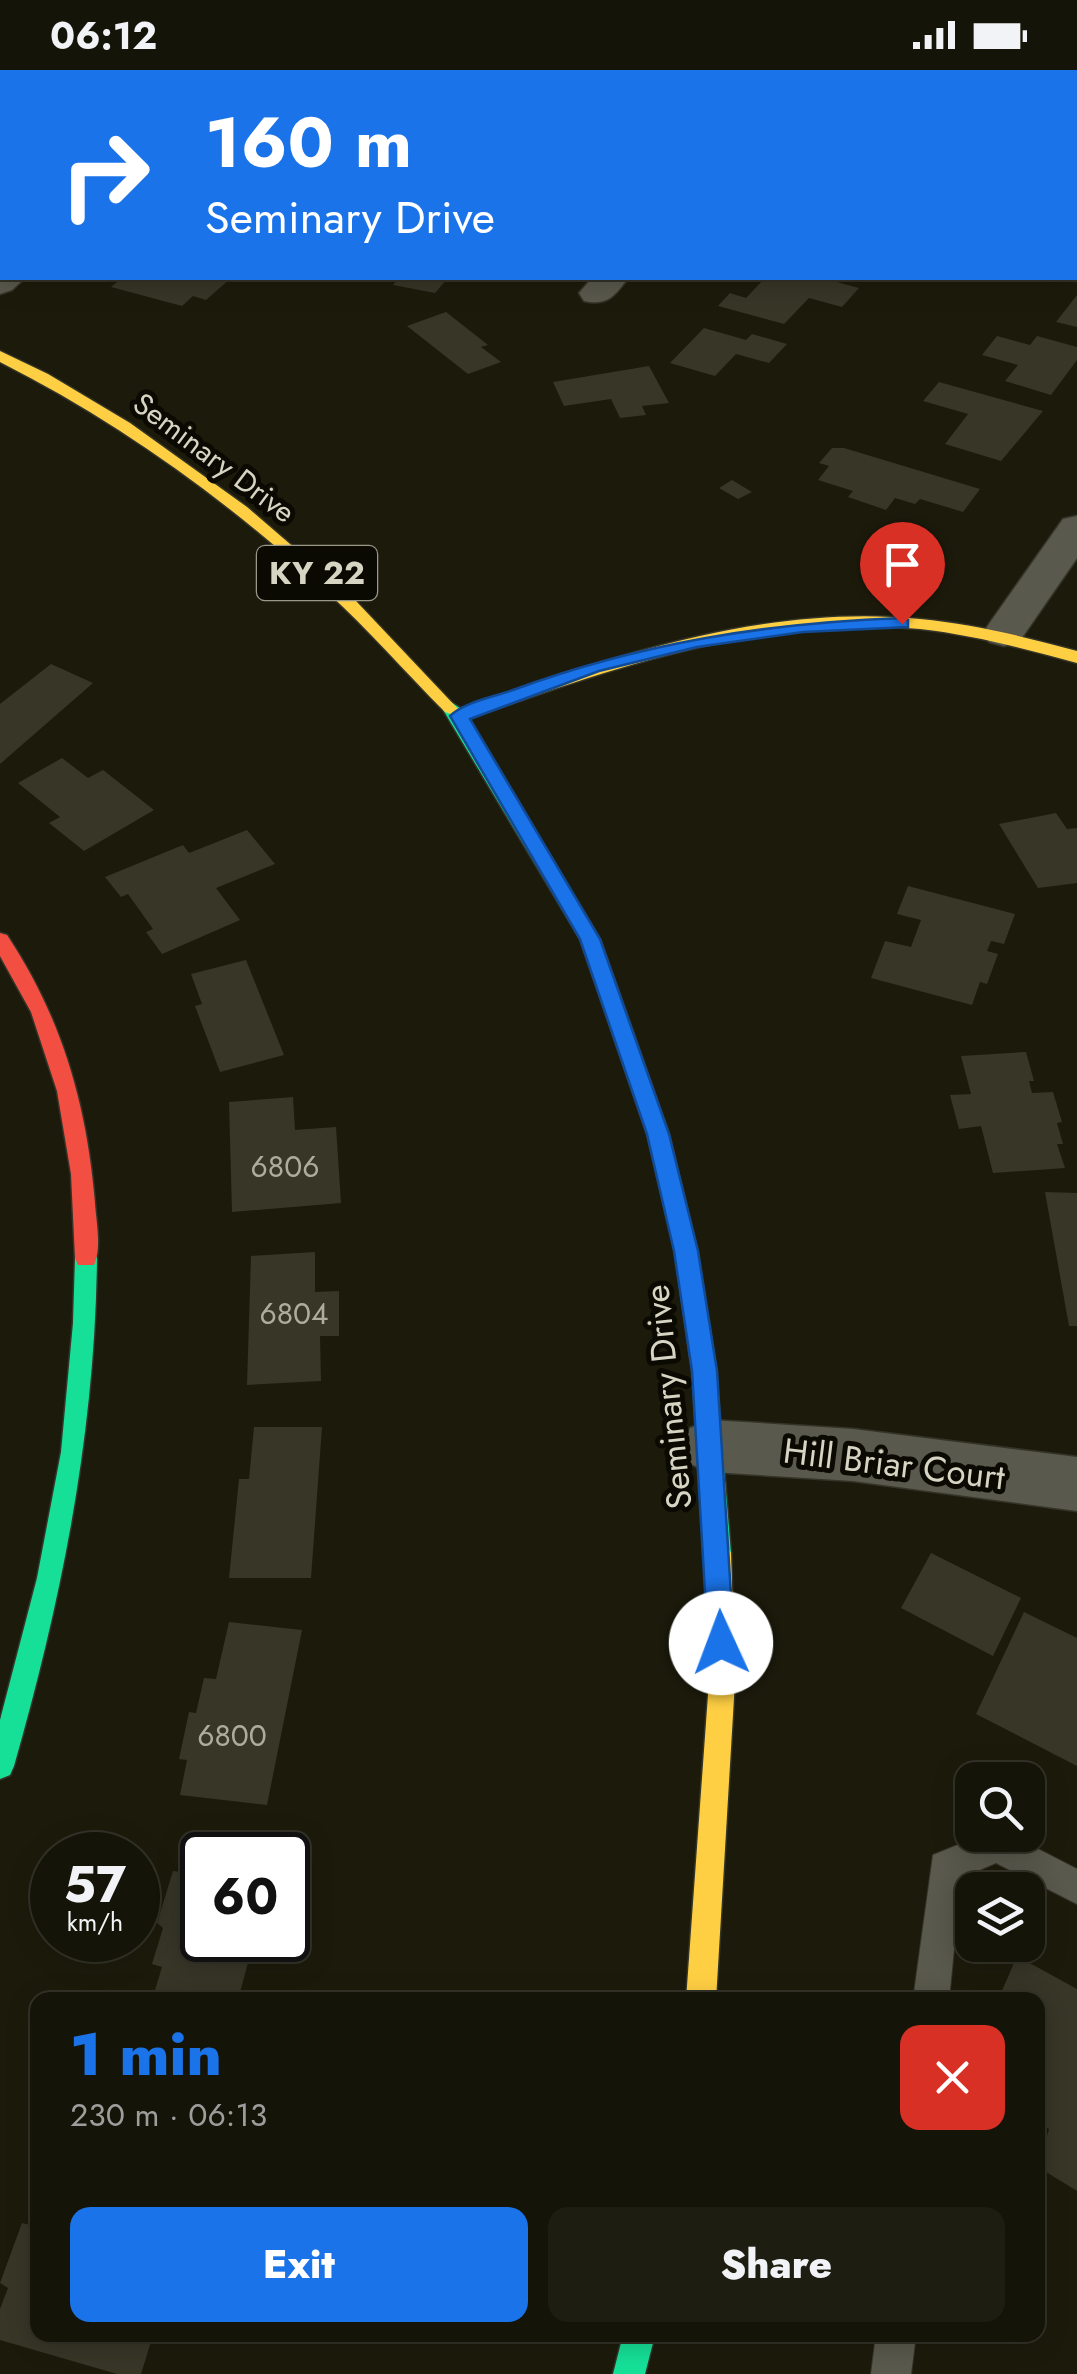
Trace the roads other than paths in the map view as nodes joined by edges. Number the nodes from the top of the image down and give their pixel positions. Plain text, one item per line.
1 (0, 356) edge
2 (1077, 528) edge
3 (1004, 632) junction
4 (1077, 657) edge
5 (460, 716) junction
6 (0, 940) edge
7 (711, 1446) junction
8 (1077, 1484) edge
9 (0, 1766) edge
10 (1077, 1887) edge
11 (702, 1992) edge
12 (932, 1992) edge
13 (636, 2342) edge
14 (895, 2342) edge
15 (629, 2374) edge
16 (891, 2374) edge

1 - 5 main road, Seminary Drive / KY 22
2 - 3 street
3 - 4 main road
3 - 5 main road
5 - 7 main road, Seminary Drive / KY 22
6 - 9 main road
7 - 8 street, Hill Briar Court
7 - 11 main road, Seminary Drive / KY 22
10 - 12 lane
13 - 15 main road
14 - 16 lane

